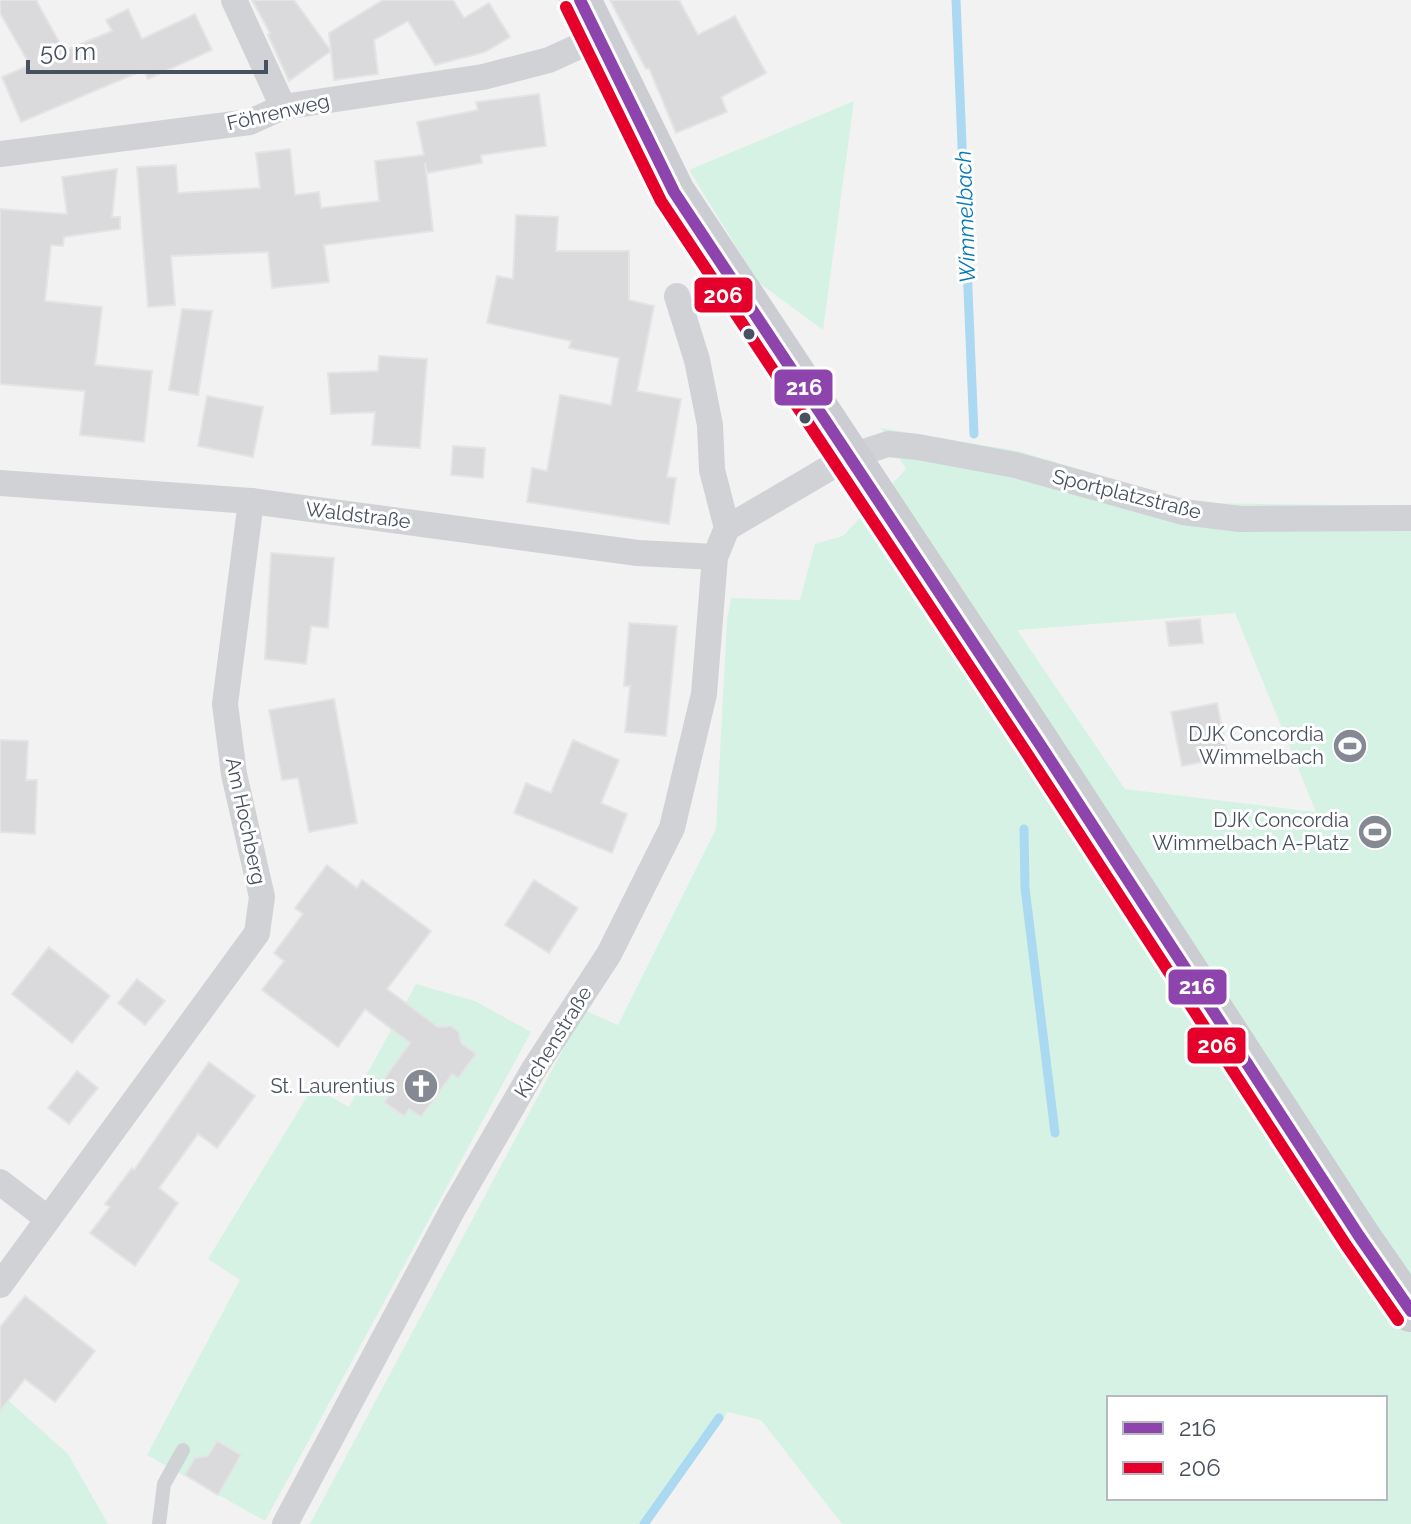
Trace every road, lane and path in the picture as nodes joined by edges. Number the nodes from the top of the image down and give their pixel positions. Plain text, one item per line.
1 (234, 0) edge
2 (580, 0) edge
3 (597, 38) junction
4 (283, 107) junction
5 (0, 154) edge
6 (677, 296) dead end
7 (848, 457) junction
8 (0, 483) edge
9 (251, 501) junction
10 (1411, 518) edge
11 (727, 528) junction
12 (715, 557) junction
13 (0, 1182) edge
14 (48, 1219) junction
15 (0, 1285) edge
16 (1411, 1311) edge
17 (183, 1450) dead end
18 (159, 1524) edge
19 (285, 1524) edge

1 - 4 street
2 - 3 main road
3 - 4 street, Föhrenweg
3 - 7 main road
4 - 5 street, Föhrenweg
6 - 11 street
7 - 10 street, Sportplatzstraße
7 - 11 street
7 - 16 main road
8 - 9 street, Waldstraße
9 - 12 street, Waldstraße
9 - 14 street, Am Hochberg
11 - 12 street, Kirchenstraße
12 - 19 street, Kirchenstraße
13 - 14 street
14 - 15 street, Am Hochberg
17 - 18 lane

